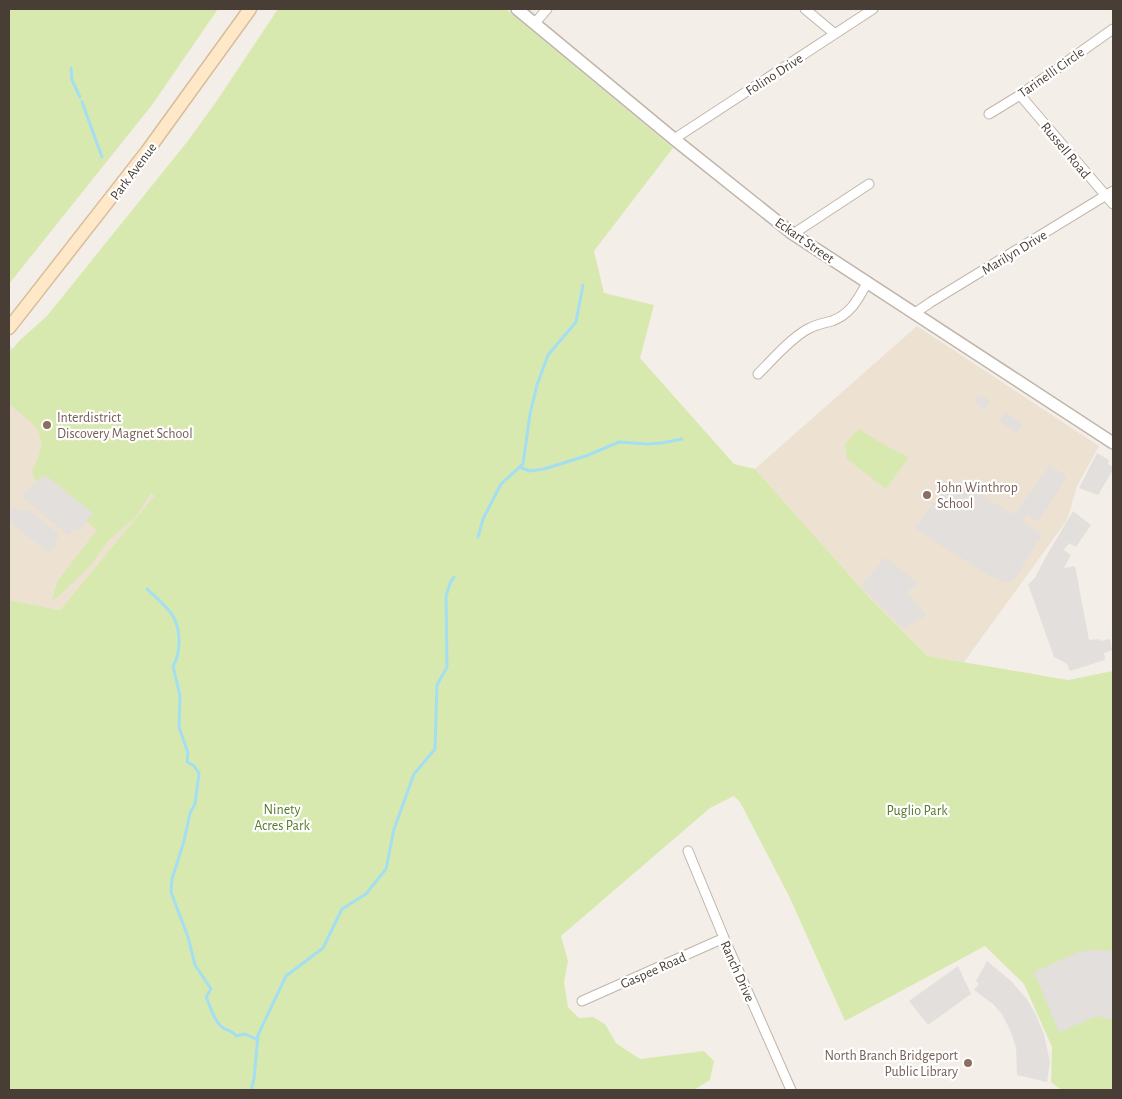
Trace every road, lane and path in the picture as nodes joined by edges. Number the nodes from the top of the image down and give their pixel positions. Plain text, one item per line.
1 (250, 9) edge
2 (517, 9) edge
3 (547, 9) edge
4 (805, 9) edge
5 (873, 9) edge
6 (534, 24) junction
7 (1113, 29) edge
8 (835, 34) junction
9 (1020, 95) junction
10 (988, 114) dead end
11 (674, 139) junction
12 (869, 184) dead end
13 (1110, 194) edge
14 (1113, 204) edge
15 (793, 234) junction
16 (867, 282) junction
17 (915, 313) junction
18 (9, 328) edge
19 (758, 374) dead end
20 (1113, 443) edge
21 (688, 851) dead end
22 (724, 938) junction
23 (582, 1002) dead end
24 (791, 1090) edge

1 - 18 main road, Park Avenue
2 - 6 street, Eckart Street
3 - 6 street
4 - 8 street
5 - 8 street, Folino Drive
6 - 11 street, Eckart Street
7 - 9 street, Tarinelli Circle
8 - 11 street, Folino Drive
9 - 10 street, Tarinelli Circle
9 - 13 street, Russell Road
11 - 15 street, Eckart Street
12 - 15 street
13 - 14 street, Russell Road
13 - 17 street, Marilyn Drive
15 - 16 street, Eckart Street
16 - 17 street, Eckart Street
16 - 19 street
17 - 20 street, Eckart Street
21 - 22 street, Ranch Drive
22 - 23 street, Gaspee Road
22 - 24 street, Ranch Drive

